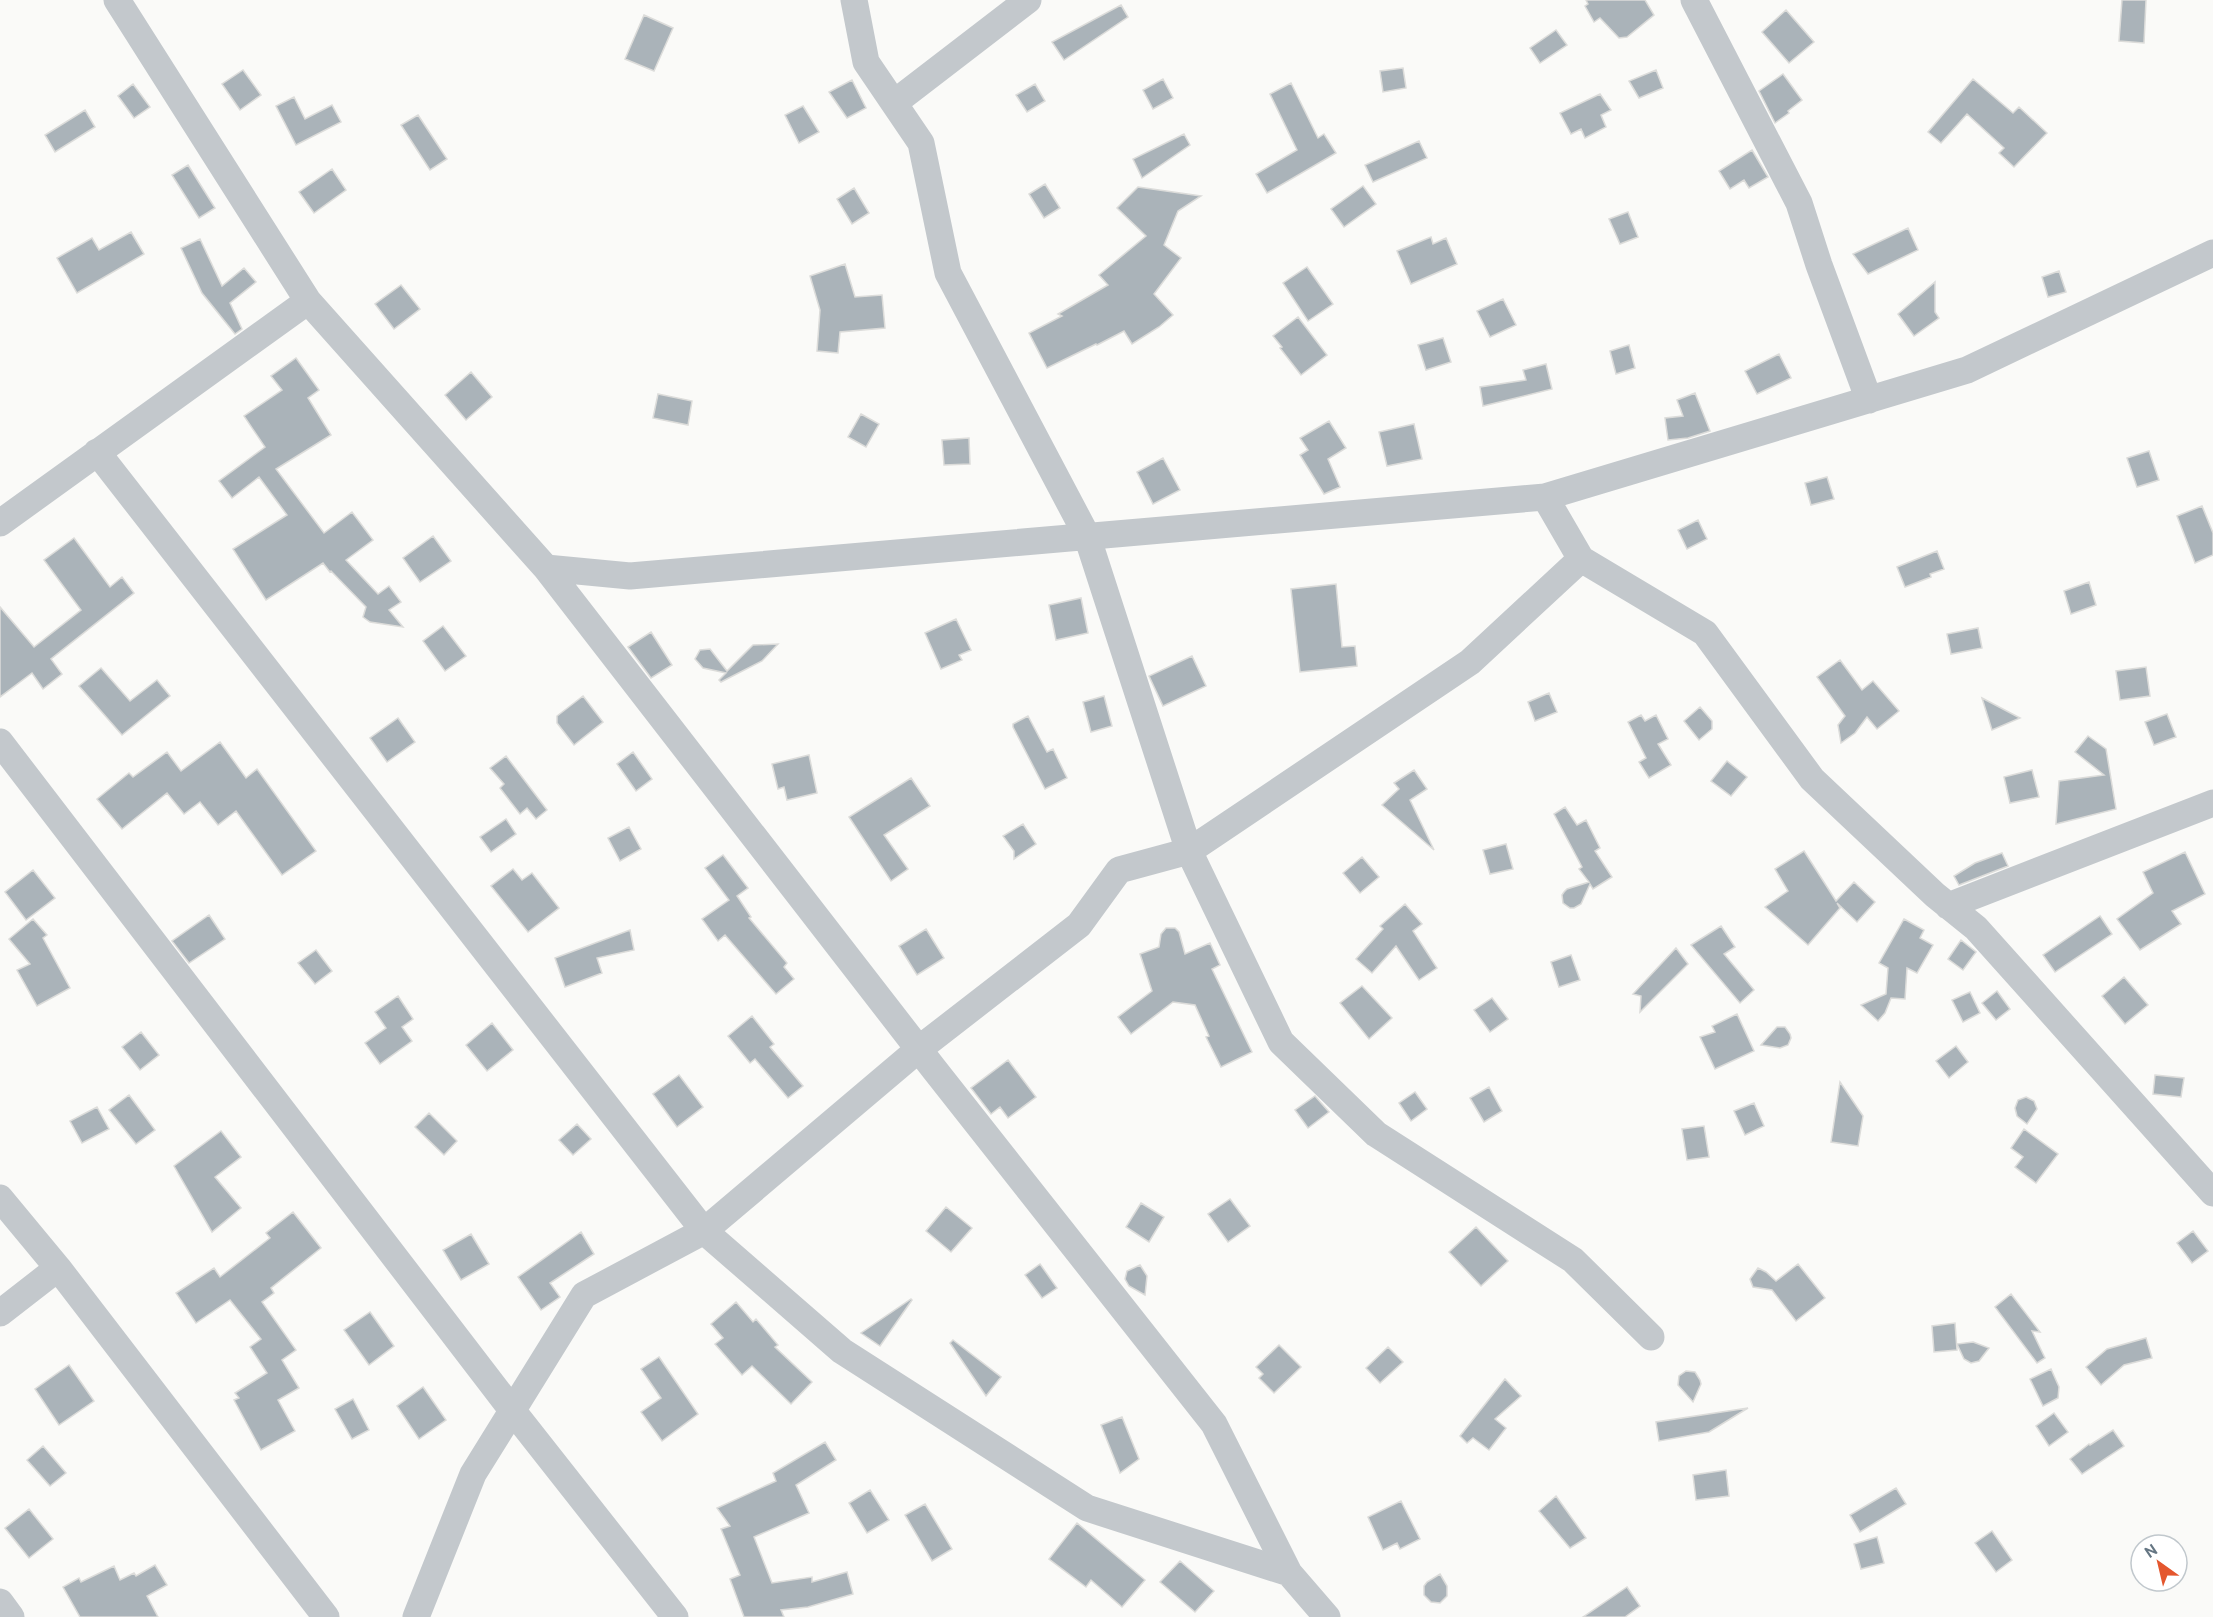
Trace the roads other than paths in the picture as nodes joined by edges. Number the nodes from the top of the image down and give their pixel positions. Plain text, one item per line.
1 (117, 0) edge
2 (854, 0) edge
3 (1028, 0) edge
4 (1694, 0) edge
5 (894, 103) junction
6 (2210, 257) edge
7 (309, 301) junction
8 (1869, 400) junction
9 (97, 452) junction
10 (1545, 496) junction
11 (0, 523) edge
12 (1087, 536) junction
13 (1581, 560) junction
14 (546, 568) junction
15 (0, 742) edge
16 (2213, 803) edge
17 (1189, 851) junction
18 (1948, 906) junction
19 (919, 1049) junction
20 (2213, 1192) edge
21 (0, 1198) edge
22 (704, 1231) junction
23 (58, 1268) junction
24 (0, 1313) edge
25 (1652, 1337) dead end
26 (512, 1410) junction
27 (1289, 1573) junction
28 (0, 1602) edge
29 (11, 1617) edge
30 (326, 1617) edge
31 (416, 1617) edge
32 (675, 1617) edge
33 (1327, 1617) edge

1 - 7 street
2 - 5 street
3 - 5 street
4 - 8 street
5 - 12 street
6 - 8 street
7 - 9 street
7 - 14 street
8 - 10 street
9 - 11 street
9 - 22 street
10 - 12 street
10 - 13 street
12 - 14 street
12 - 17 street
13 - 17 street
13 - 18 street
14 - 19 street
15 - 26 street
16 - 18 street
17 - 19 street
17 - 25 street
18 - 20 street
19 - 22 street
19 - 27 street
21 - 23 street
22 - 26 street
22 - 27 street
23 - 24 street
23 - 30 street
26 - 31 street
26 - 32 street
27 - 33 street
28 - 29 street

